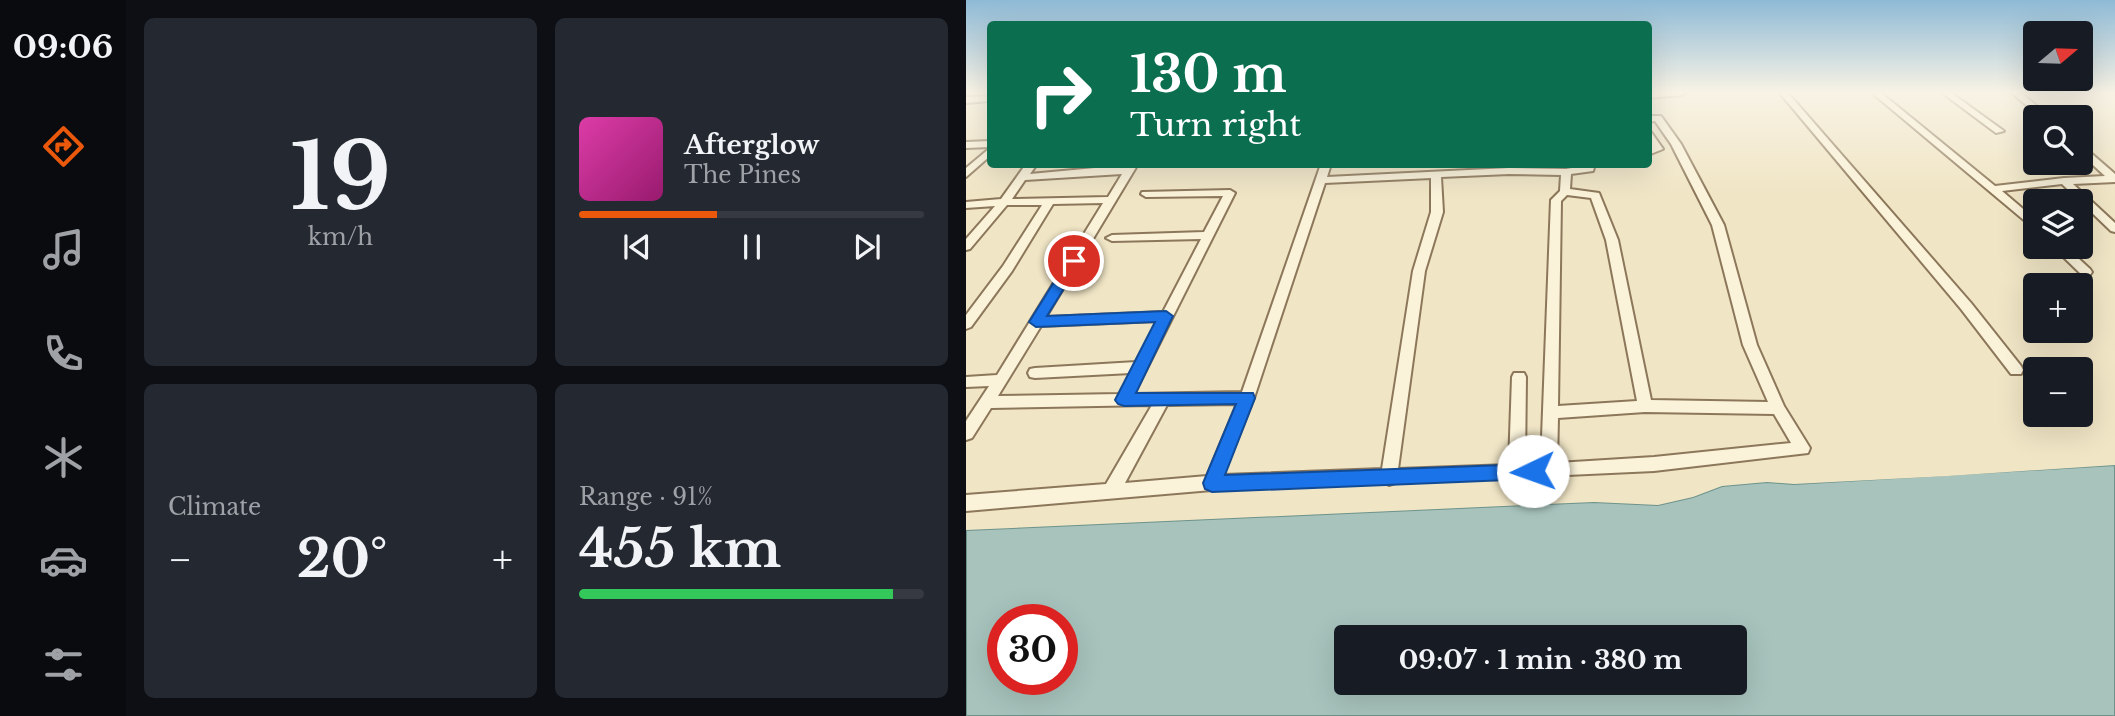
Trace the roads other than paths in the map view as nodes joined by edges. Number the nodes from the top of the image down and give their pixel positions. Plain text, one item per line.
1 (1663, 125) edge
2 (1812, 125) edge
3 (1916, 125) edge
4 (1991, 125) edge
5 (1999, 131) dead end
6 (987, 144) edge
7 (966, 145) edge
8 (987, 154) edge
9 (2093, 160) edge
10 (1030, 168) edge
11 (1120, 168) edge
12 (1130, 168) edge
13 (1325, 168) edge
14 (1507, 168) edge
15 (1589, 168) edge
16 (1465, 169) edge
17 (1566, 172) junction
18 (967, 173) edge
19 (1436, 174) junction
20 (1024, 177) junction
21 (1321, 180) junction
22 (2064, 181) junction
23 (1994, 189) junction
24 (1565, 192) junction
25 (1146, 194) dead end
26 (1112, 201) junction
27 (1004, 202) junction
28 (1048, 203) junction
29 (966, 205) edge
30 (2023, 214) edge
31 (2115, 229) edge
32 (1210, 235) junction
33 (1112, 238) dead end
34 (966, 246) edge
35 (2072, 259) edge
36 (2086, 272) dead end
37 (1166, 316) junction
38 (1036, 322) junction
39 (966, 324) edge
40 (1140, 367) junction
41 (2016, 370) dead end
42 (1035, 373) dead end
43 (1519, 377) dead end
44 (1001, 380) junction
45 (966, 382) edge
46 (1247, 398) junction
47 (1163, 399) junction
48 (1124, 400) junction
49 (986, 402) junction
50 (1645, 406) junction
51 (1778, 408) junction
52 (1551, 412) junction
53 (966, 434) edge
54 (1549, 471) junction
55 (1517, 472) junction
56 (1389, 478) junction
57 (1212, 483) junction
58 (1112, 490) junction
59 (966, 503) edge

1 - 51 street
2 - 41 street
3 - 23 street
4 - 5 street
6 - 7 street
8 - 18 street
9 - 22 street
10 - 20 street
11 - 20 street
12 - 26 street
13 - 21 street
14 - 16 street
14 - 17 street
15 - 17 street
16 - 19 street
17 - 24 street
19 - 21 street
19 - 56 street
20 - 27 street
21 - 46 street
22 - 23 street
22 - 31 street
23 - 30 street
24 - 50 street
24 - 52 street
25 - 32 street
26 - 28 street
26 - 38 street
27 - 28 street
27 - 29 street
27 - 34 street
28 - 39 street
32 - 33 street
32 - 37 street
35 - 36 street
37 - 38 street
37 - 40 street
38 - 44 street
40 - 42 street
40 - 48 street
43 - 55 street
44 - 45 street
44 - 49 street
46 - 47 street
46 - 57 street
47 - 48 street
47 - 58 street
48 - 49 street
49 - 53 street
50 - 51 street
50 - 52 street
51 - 54 street
52 - 54 street
54 - 55 street
55 - 56 street
56 - 57 street
57 - 58 street
58 - 59 street

